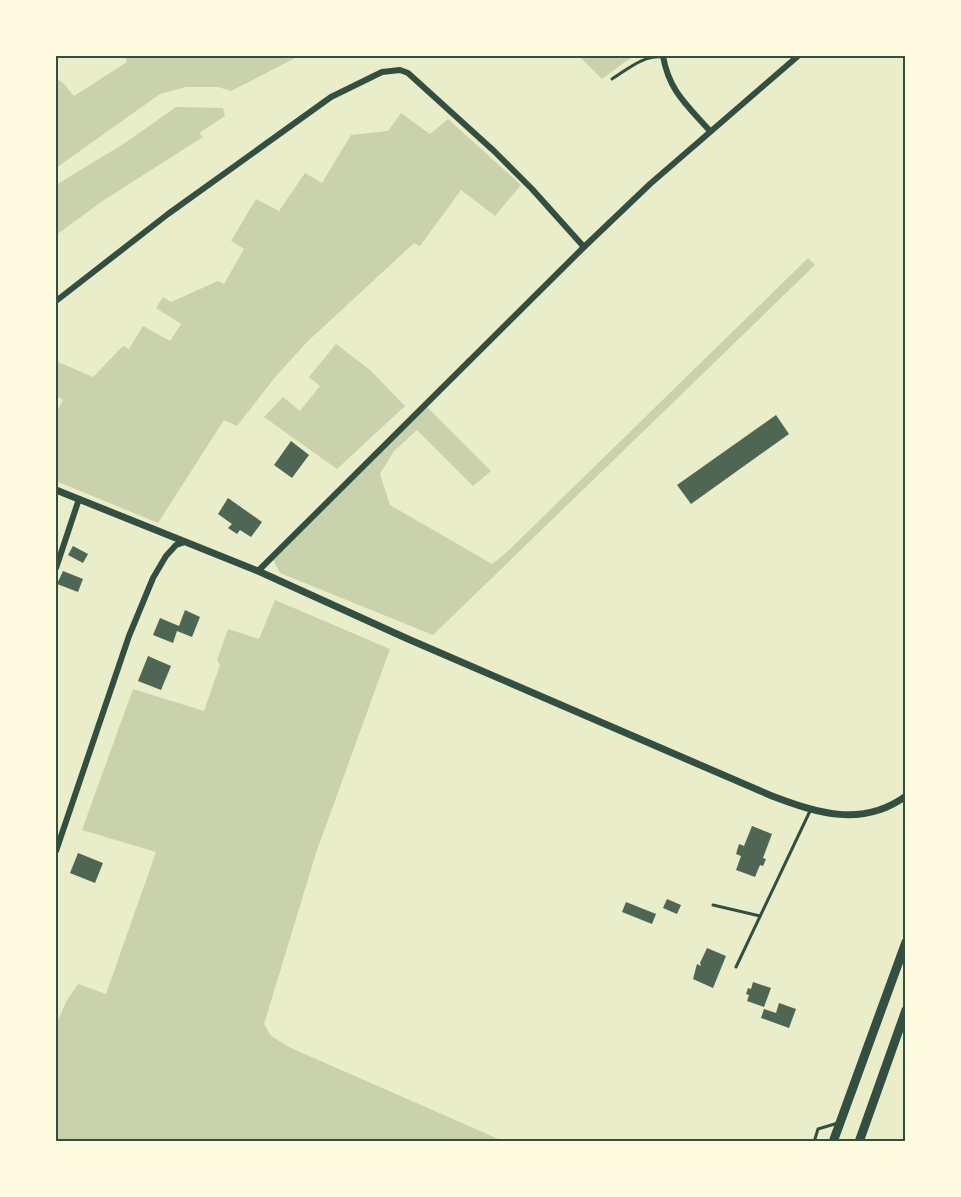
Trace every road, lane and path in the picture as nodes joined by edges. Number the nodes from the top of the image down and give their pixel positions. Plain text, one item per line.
1 (663, 56) edge
2 (798, 56) edge
3 (612, 79) dead end
4 (710, 131) junction
5 (584, 247) junction
6 (56, 301) edge
7 (56, 489) edge
8 (79, 499) junction
9 (185, 542) junction
10 (56, 568) edge
11 (258, 571) junction
12 (906, 796) edge
13 (810, 811) junction
14 (56, 851) edge
15 (713, 905) dead end
16 (760, 916) junction
17 (906, 942) edge
18 (736, 967) dead end
19 (906, 1010) edge
20 (840, 1122) junction
21 (814, 1142) edge
22 (833, 1142) edge
23 (859, 1142) edge

1 - 3 lane
1 - 4 street
2 - 4 street
4 - 5 street
5 - 6 street
5 - 11 street
7 - 8 street
8 - 9 street
8 - 10 street
9 - 11 street
9 - 14 street
11 - 13 street
12 - 13 street
13 - 16 lane
15 - 16 lane
16 - 18 lane
17 - 20 main road
19 - 23 main road
20 - 21 lane
20 - 22 main road

